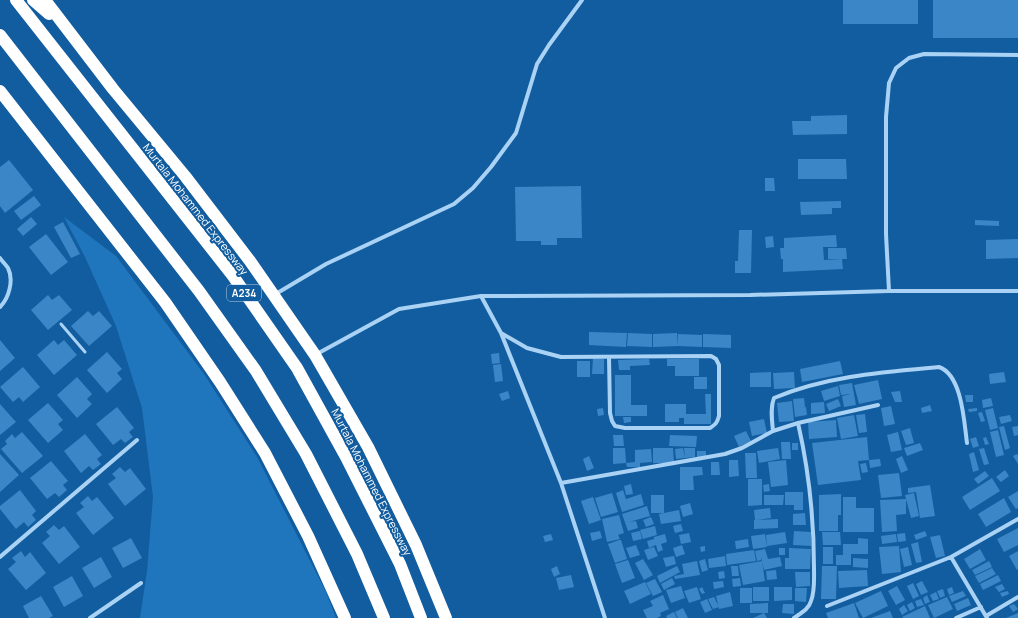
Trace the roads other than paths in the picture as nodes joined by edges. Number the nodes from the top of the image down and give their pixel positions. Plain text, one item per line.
1 (16, 0) edge
2 (33, 0) edge
3 (45, 0) edge
4 (582, 0) edge
5 (0, 35) edge
6 (73, 37) junction
7 (1018, 55) edge
8 (0, 91) edge
9 (0, 258) edge
10 (889, 291) junction
11 (1018, 291) edge
12 (274, 295) junction
13 (481, 296) junction
14 (0, 307) edge
15 (61, 324) dead end
16 (501, 333) junction
17 (85, 352) dead end
18 (315, 355) junction
19 (609, 356) junction
20 (878, 405) dead end
21 (798, 423) junction
22 (773, 431) junction
23 (137, 440) dead end
24 (967, 443) dead end
25 (561, 483) junction
26 (1018, 519) edge
27 (0, 557) edge
28 (951, 557) junction
29 (141, 583) dead end
30 (1018, 597) edge
31 (827, 606) dead end
32 (980, 607) junction
33 (986, 617) edge
34 (90, 618) edge
35 (345, 618) edge
36 (384, 618) edge
37 (421, 618) edge
38 (446, 618) edge
39 (605, 618) edge
40 (794, 618) edge
41 (956, 618) edge

1 - 37 highway, Murtala Mohammed Expressway / A234
2 - 6 highway
3 - 6 highway, Murtala Mohammed Expressway
4 - 12 street
5 - 36 highway
6 - 12 highway, Murtala Mohammed Expressway
7 - 10 street
8 - 35 highway
9 - 14 street
10 - 11 street
10 - 13 street
12 - 18 highway, Murtala Mohammed Expressway
13 - 16 street
13 - 18 street
15 - 17 lane
16 - 19 street
16 - 25 street
18 - 38 highway, Murtala Mohammed Expressway
19 - 19 street
20 - 21 street
21 - 22 street
21 - 40 street
22 - 24 street
22 - 25 street
23 - 27 street
25 - 39 street
26 - 28 street
28 - 31 street
28 - 32 street
29 - 34 street
30 - 33 street
32 - 33 street
32 - 41 street

